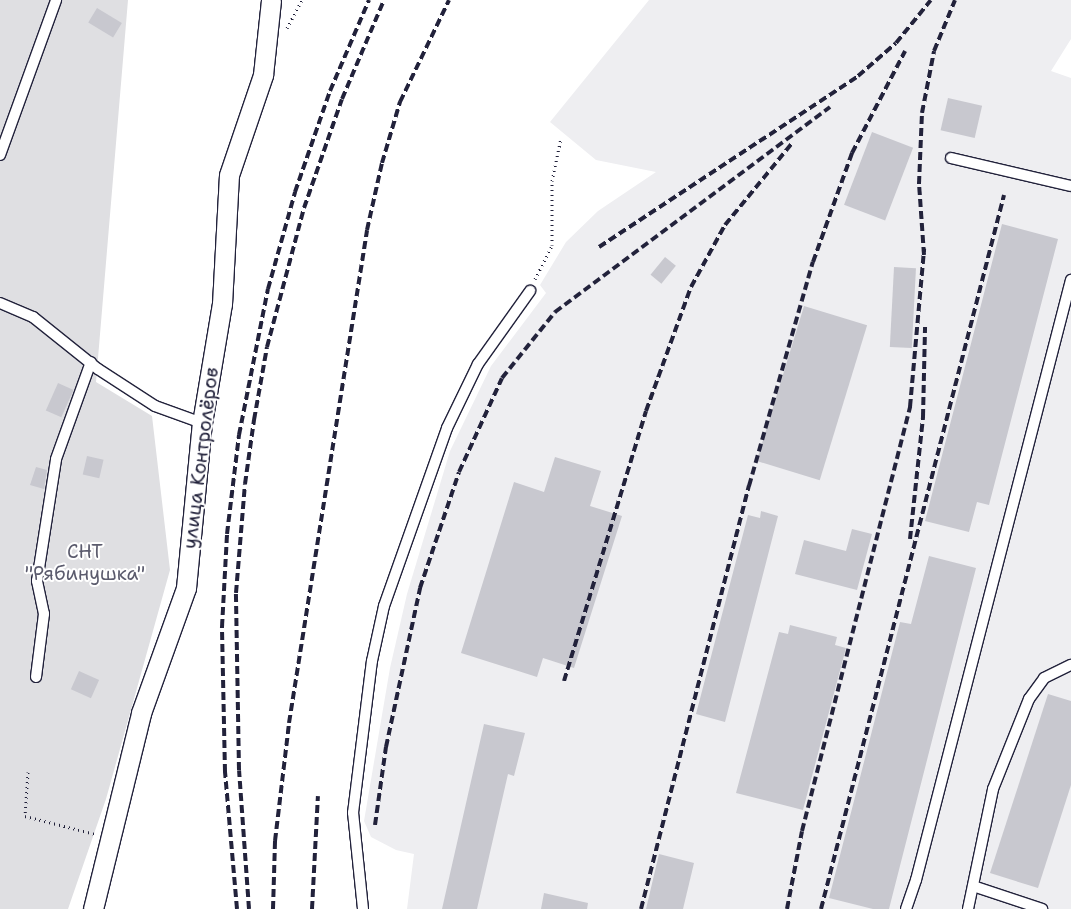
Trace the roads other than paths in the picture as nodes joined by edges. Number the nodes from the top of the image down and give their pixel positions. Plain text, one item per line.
1 (56, 0) edge
2 (271, 0) edge
3 (0, 155) edge
4 (951, 158) dead end
5 (1071, 186) edge
6 (1071, 280) edge
7 (530, 291) road end
8 (0, 303) edge
9 (90, 362) junction
10 (202, 423) junction
11 (1071, 665) edge
12 (36, 677) dead end
13 (973, 886) junction
14 (93, 909) edge
15 (363, 909) edge
16 (906, 909) edge
17 (968, 909) edge
18 (1042, 909) edge

1 - 3 lane
2 - 10 street, улица Контролёров
4 - 5 lane
6 - 16 lane
7 - 15 lane
8 - 9 lane
9 - 10 lane
9 - 12 lane
10 - 14 street, улица Контролёров
11 - 13 lane
13 - 17 lane
13 - 18 lane

